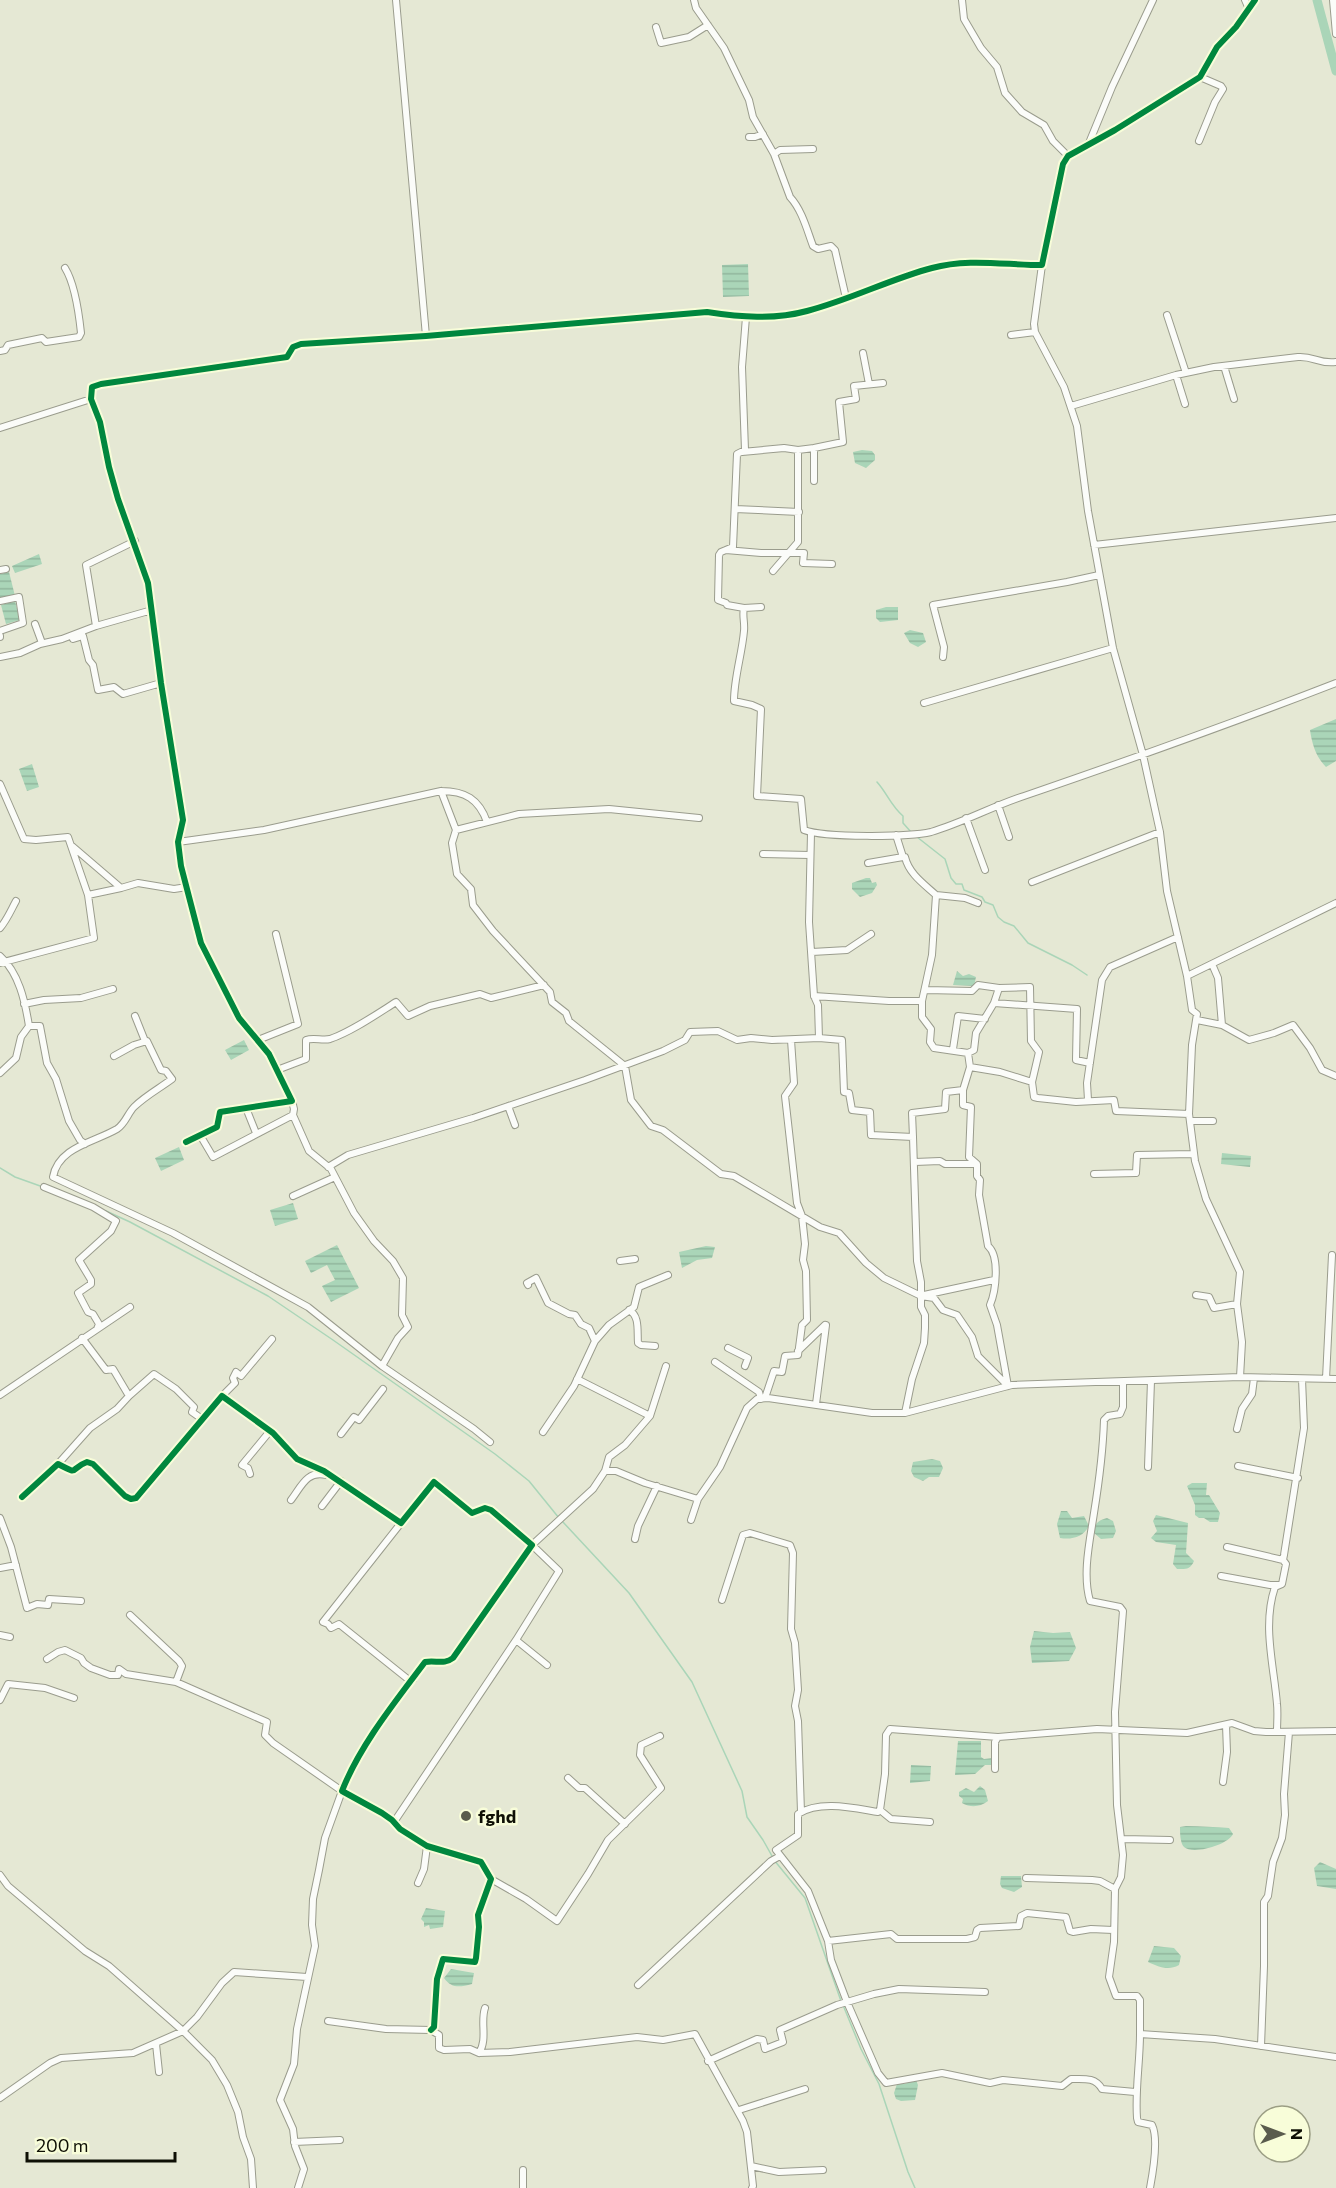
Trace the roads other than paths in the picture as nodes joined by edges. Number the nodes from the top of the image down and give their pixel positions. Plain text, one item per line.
1 (396, 0) edge
2 (694, 0) edge
3 (962, 0) edge
4 (1153, 0) edge
5 (1245, 0) edge
6 (1255, 0) edge
7 (1333, 0) edge
8 (1249, 9) junction
9 (708, 25) junction
10 (656, 27) dead end
11 (1336, 34) edge
12 (1200, 76) junction
13 (763, 134) junction
14 (749, 137) dead end
15 (1199, 141) dead end
16 (1089, 143) junction
17 (813, 149) dead end
18 (774, 154) junction
19 (1068, 156) junction
20 (1042, 266) junction
21 (65, 268) dead end
22 (846, 298) junction
23 (1167, 315) dead end
24 (746, 317) junction
25 (1035, 332) junction
26 (1011, 335) dead end
27 (426, 336) junction
28 (0, 351) edge
29 (863, 353) dead end
30 (1336, 362) edge
31 (1224, 366) junction
32 (1186, 373) junction
33 (1176, 375) junction
34 (883, 383) dead end
35 (869, 384) junction
36 (91, 399) junction
37 (1234, 399) dead end
38 (1185, 404) dead end
39 (1071, 406) junction
40 (0, 428) edge
41 (814, 448) junction
42 (798, 450) junction
43 (741, 452) junction
44 (814, 481) dead end
45 (735, 509) junction
46 (799, 512) junction
47 (1336, 518) edge
48 (135, 542) junction
49 (1094, 544) junction
50 (726, 550) junction
51 (787, 554) junction
52 (832, 564) dead end
53 (773, 571) dead end
54 (1099, 575) junction
55 (0, 600) edge
56 (761, 607) dead end
57 (744, 608) junction
58 (152, 610) junction
59 (35, 624) dead end
60 (96, 626) junction
61 (0, 631) edge
62 (66, 638) junction
63 (42, 644) junction
64 (1113, 648) junction
65 (0, 657) edge
66 (943, 657) dead end
67 (161, 683) junction
68 (1336, 683) edge
69 (924, 703) dead end
70 (1143, 755) junction
71 (0, 784) edge
72 (441, 791) junction
73 (998, 805) junction
74 (699, 818) dead end
75 (966, 818) junction
76 (487, 822) junction
77 (456, 830) junction
78 (1160, 832) junction
79 (811, 833) junction
80 (896, 835) junction
81 (1009, 837) dead end
82 (178, 842) junction
83 (72, 846) junction
84 (763, 854) dead end
85 (810, 855) junction
86 (903, 857) junction
87 (868, 863) dead end
88 (985, 870) dead end
89 (1032, 882) dead end
90 (187, 887) junction
91 (122, 888) junction
92 (88, 895) junction
93 (936, 895) junction
94 (16, 901) dead end
95 (978, 903) dead end
96 (1336, 903) edge
97 (0, 927) edge
98 (276, 934) dead end
99 (871, 934) dead end
100 (1178, 937) junction
101 (812, 952) junction
102 (2, 960) edge
103 (1212, 964) junction
104 (1187, 976) junction
105 (544, 985) junction
106 (999, 988) junction
107 (113, 989) dead end
108 (926, 990) junction
109 (814, 996) junction
110 (922, 1001) junction
111 (994, 1003) junction
112 (24, 1004) junction
113 (1029, 1005) junction
114 (135, 1016) dead end
115 (985, 1019) junction
116 (1197, 1020) junction
117 (1222, 1025) junction
118 (29, 1026) junction
119 (819, 1038) junction
120 (258, 1040) junction
121 (792, 1040) junction
122 (145, 1041) junction
123 (953, 1050) junction
124 (968, 1053) junction
125 (114, 1056) dead end
126 (1090, 1063) junction
127 (625, 1066) junction
128 (970, 1067) junction
129 (277, 1070) junction
130 (0, 1073) edge
131 (1336, 1077) edge
132 (1032, 1082) junction
133 (963, 1090) junction
134 (1088, 1100) junction
135 (292, 1101) junction
136 (508, 1106) junction
137 (246, 1108) junction
138 (292, 1115) junction
139 (1189, 1118) junction
140 (1213, 1121) dead end
141 (515, 1125) dead end
142 (256, 1133) junction
143 (200, 1135) junction
144 (913, 1137) junction
145 (186, 1142) dead end
146 (85, 1144) junction
147 (1194, 1154) junction
148 (915, 1162) junction
149 (977, 1164) junction
150 (328, 1167) junction
151 (1094, 1174) dead end
152 (335, 1178) junction
153 (44, 1187) dead end
154 (293, 1196) dead end
155 (802, 1216) junction
156 (1332, 1255) dead end
157 (635, 1259) dead end
158 (620, 1261) dead end
159 (668, 1275) dead end
160 (994, 1280) junction
161 (528, 1285) dead end
162 (1196, 1295) dead end
163 (921, 1296) junction
164 (1237, 1304) junction
165 (130, 1306) dead end
166 (629, 1310) junction
167 (97, 1329) junction
168 (82, 1338) junction
169 (272, 1339) dead end
170 (595, 1341) junction
171 (655, 1346) dead end
172 (728, 1348) dead end
173 (798, 1351) junction
174 (715, 1362) dead end
175 (382, 1366) junction
176 (666, 1366) dead end
177 (745, 1366) dead end
178 (1240, 1377) junction
179 (1254, 1378) junction
180 (577, 1379) junction
181 (1302, 1379) junction
182 (1326, 1379) junction
183 (1336, 1379) edge
184 (1151, 1381) junction
185 (1123, 1382) junction
186 (1008, 1386) junction
187 (382, 1389) dead end
188 (0, 1395) edge
189 (129, 1396) junction
190 (222, 1396) junction
191 (763, 1398) junction
192 (816, 1404) junction
193 (905, 1413) junction
194 (650, 1416) junction
195 (202, 1419) junction
196 (1237, 1429) dead end
197 (270, 1431) junction
198 (543, 1431) dead end
199 (341, 1434) dead end
200 (490, 1442) dead end
201 (58, 1464) junction
202 (1238, 1466) dead end
203 (1148, 1467) dead end
204 (605, 1471) junction
205 (250, 1474) dead end
206 (331, 1475) junction
207 (1298, 1478) junction
208 (341, 1481) junction
209 (657, 1486) junction
210 (22, 1497) dead end
211 (698, 1499) junction
212 (291, 1500) dead end
213 (322, 1506) dead end
214 (0, 1518) edge
215 (691, 1520) dead end
216 (400, 1522) junction
217 (634, 1539) dead end
218 (532, 1545) junction
219 (1227, 1547) dead end
220 (1283, 1560) junction
221 (16, 1565) junction
222 (0, 1568) edge
223 (1221, 1576) dead end
224 (1282, 1584) junction
225 (722, 1600) dead end
226 (81, 1601) dead end
227 (130, 1615) dead end
228 (0, 1635) edge
229 (10, 1637) dead end
230 (516, 1640) junction
231 (47, 1659) dead end
232 (546, 1665) dead end
233 (413, 1679) junction
234 (176, 1682) junction
235 (74, 1698) dead end
236 (0, 1700) edge
237 (1226, 1725) junction
238 (1117, 1729) junction
239 (1336, 1731) edge
240 (1277, 1732) junction
241 (1289, 1732) junction
242 (660, 1736) dead end
243 (998, 1737) junction
244 (995, 1769) dead end
245 (568, 1778) dead end
246 (1222, 1782) dead end
247 (342, 1791) junction
248 (880, 1810) junction
249 (801, 1812) junction
250 (394, 1822) junction
251 (930, 1822) dead end
252 (625, 1824) junction
253 (1123, 1839) junction
254 (1170, 1840) dead end
255 (427, 1846) junction
256 (780, 1856) junction
257 (0, 1875) edge
258 (1026, 1878) dead end
259 (491, 1879) junction
260 (418, 1883) dead end
261 (1115, 1889) junction
262 (1113, 1930) junction
263 (828, 1941) junction
264 (308, 1977) junction
265 (638, 1985) dead end
266 (985, 1992) dead end
267 (844, 2003) junction
268 (485, 2008) dead end
269 (328, 2021) dead end
270 (431, 2030) junction
271 (183, 2031) junction
272 (1140, 2034) junction
273 (156, 2044) junction
274 (1261, 2046) junction
275 (480, 2053) junction
276 (1336, 2057) edge
277 (708, 2061) junction
278 (159, 2072) dead end
279 (805, 2089) dead end
280 (1136, 2092) junction
281 (0, 2098) edge
282 (739, 2110) junction
283 (340, 2140) dead end
284 (294, 2142) junction
285 (751, 2166) junction
286 (823, 2169) dead end
287 (523, 2170) dead end
288 (253, 2188) edge
289 (298, 2188) edge
290 (523, 2188) edge
291 (752, 2188) edge
292 (1150, 2188) edge

1 - 27 street
2 - 9 street
3 - 19 street
4 - 16 street
5 - 8 street
6 - 8 street
7 - 11 street
8 - 12 street
9 - 10 street
9 - 13 street
12 - 15 street
12 - 16 street
13 - 14 street
13 - 18 street
16 - 19 street
17 - 18 street
18 - 22 street
19 - 20 street
20 - 22 street
20 - 25 street
21 - 28 street
22 - 24 street
23 - 32 street
24 - 27 street
24 - 43 street
25 - 26 street
25 - 39 street
27 - 36 street
29 - 35 street
30 - 31 street
31 - 32 street
31 - 37 street
32 - 33 street
33 - 38 street
33 - 39 street
34 - 35 street
35 - 41 street
36 - 40 street
36 - 48 street
39 - 49 street
41 - 42 street
41 - 44 street
42 - 43 street
42 - 46 street
43 - 45 street
45 - 46 street
45 - 50 street
46 - 51 street
47 - 49 street
48 - 58 street
48 - 60 street
49 - 54 street
50 - 51 street
50 - 57 street
51 - 52 street
51 - 53 street
54 - 64 street
54 - 66 street
55 - 61 street
56 - 57 street
57 - 79 street
58 - 60 street
58 - 67 street
59 - 63 street
60 - 62 street
62 - 63 street
62 - 67 street
63 - 65 street
64 - 69 street
64 - 70 street
67 - 82 street
68 - 70 street
70 - 73 street
70 - 78 street
71 - 83 street
72 - 76 street
72 - 77 street
72 - 82 street
73 - 75 street
73 - 81 street
74 - 76 street
75 - 80 street
75 - 88 street
76 - 77 street
77 - 105 street
78 - 89 street
78 - 100 street
79 - 80 street
79 - 85 street
80 - 86 street
82 - 90 street
83 - 91 street
83 - 92 street
84 - 85 street
85 - 101 street
86 - 87 street
86 - 93 street
90 - 91 street
90 - 120 street
91 - 92 street
92 - 102 street
93 - 95 street
93 - 108 street
94 - 97 street
96 - 103 street
98 - 120 street
99 - 101 street
100 - 104 street
100 - 126 street
101 - 109 street
102 - 112 street
103 - 104 street
103 - 117 street
104 - 116 street
105 - 127 street
105 - 129 street
106 - 108 street
106 - 111 street
106 - 113 street
107 - 112 street
108 - 110 street
109 - 110 street
109 - 119 street
110 - 123 street
111 - 113 street
111 - 115 street
112 - 118 street
113 - 126 street
113 - 132 street
114 - 122 street
115 - 123 street
115 - 124 street
116 - 117 street
116 - 139 street
117 - 131 street
118 - 130 street
118 - 146 street
119 - 121 street
119 - 144 street
120 - 129 street
121 - 127 street
121 - 155 street
122 - 125 street
122 - 146 street
123 - 124 street
124 - 128 street
126 - 134 street
127 - 136 street
127 - 155 street
128 - 132 street
128 - 133 street
129 - 135 street
132 - 134 street
133 - 144 street
133 - 149 street
134 - 139 street
135 - 137 street
135 - 138 street
136 - 141 street
136 - 150 street
137 - 142 street
137 - 143 street
138 - 142 street
138 - 150 street
139 - 140 street
139 - 147 street
142 - 143 street
143 - 145 street
144 - 148 street
146 - 175 street
147 - 151 street
147 - 164 street
148 - 149 street
148 - 163 street
149 - 160 street
150 - 152 street
152 - 154 street
152 - 175 street
153 - 167 street
155 - 163 street
155 - 173 street
156 - 182 street
157 - 158 street
159 - 166 street
160 - 163 street
160 - 186 street
161 - 170 street
162 - 164 street
163 - 186 street
163 - 193 street
164 - 178 street
165 - 167 street
166 - 170 street
166 - 171 street
167 - 168 street
168 - 188 street
168 - 189 street
169 - 190 street
170 - 180 street
172 - 177 street
173 - 191 street
173 - 192 street
174 - 191 street
175 - 200 street
176 - 194 street
178 - 179 street
178 - 184 street
179 - 181 street
179 - 196 street
180 - 194 street
180 - 198 street
181 - 182 street
181 - 207 street
182 - 183 street
184 - 185 street
184 - 203 street
185 - 186 street
185 - 238 street
186 - 193 street
187 - 199 street
189 - 195 street
189 - 201 street
190 - 195 street
190 - 197 street
191 - 192 street
191 - 211 street
192 - 193 street
194 - 204 street
195 - 201 street
197 - 205 street
197 - 206 street
201 - 210 street
202 - 207 street
204 - 209 street
204 - 218 street
206 - 208 street
206 - 212 street
207 - 220 street
208 - 213 street
208 - 216 street
209 - 211 street
209 - 217 street
211 - 215 street
214 - 221 street
216 - 218 street
216 - 233 street
218 - 230 street
218 - 233 street
219 - 220 street
220 - 224 street
221 - 222 street
221 - 226 street
223 - 224 street
224 - 240 street
225 - 249 street
227 - 234 street
228 - 229 street
230 - 232 street
230 - 250 street
231 - 234 street
233 - 247 street
234 - 247 street
235 - 236 street
237 - 238 street
237 - 240 street
237 - 246 street
238 - 243 street
238 - 253 street
239 - 241 street
240 - 241 street
241 - 274 street
242 - 252 street
243 - 244 street
243 - 248 street
245 - 252 street
247 - 250 street
247 - 264 street
248 - 249 street
248 - 251 street
249 - 256 street
250 - 255 street
252 - 259 street
253 - 254 street
253 - 261 street
255 - 259 street
255 - 260 street
256 - 263 street
256 - 265 street
257 - 271 street
258 - 261 street
259 - 270 street
261 - 262 street
262 - 263 street
262 - 272 street
263 - 267 street
264 - 271 street
264 - 284 street
266 - 267 street
267 - 277 street
267 - 280 street
268 - 275 street
269 - 270 street
270 - 275 street
271 - 273 street
271 - 288 street
272 - 274 street
272 - 280 street
273 - 278 street
273 - 281 street
274 - 276 street
275 - 277 street
277 - 282 street
279 - 282 street
280 - 292 street
282 - 285 street
283 - 284 street
284 - 289 street
285 - 286 street
285 - 291 street
287 - 290 street

